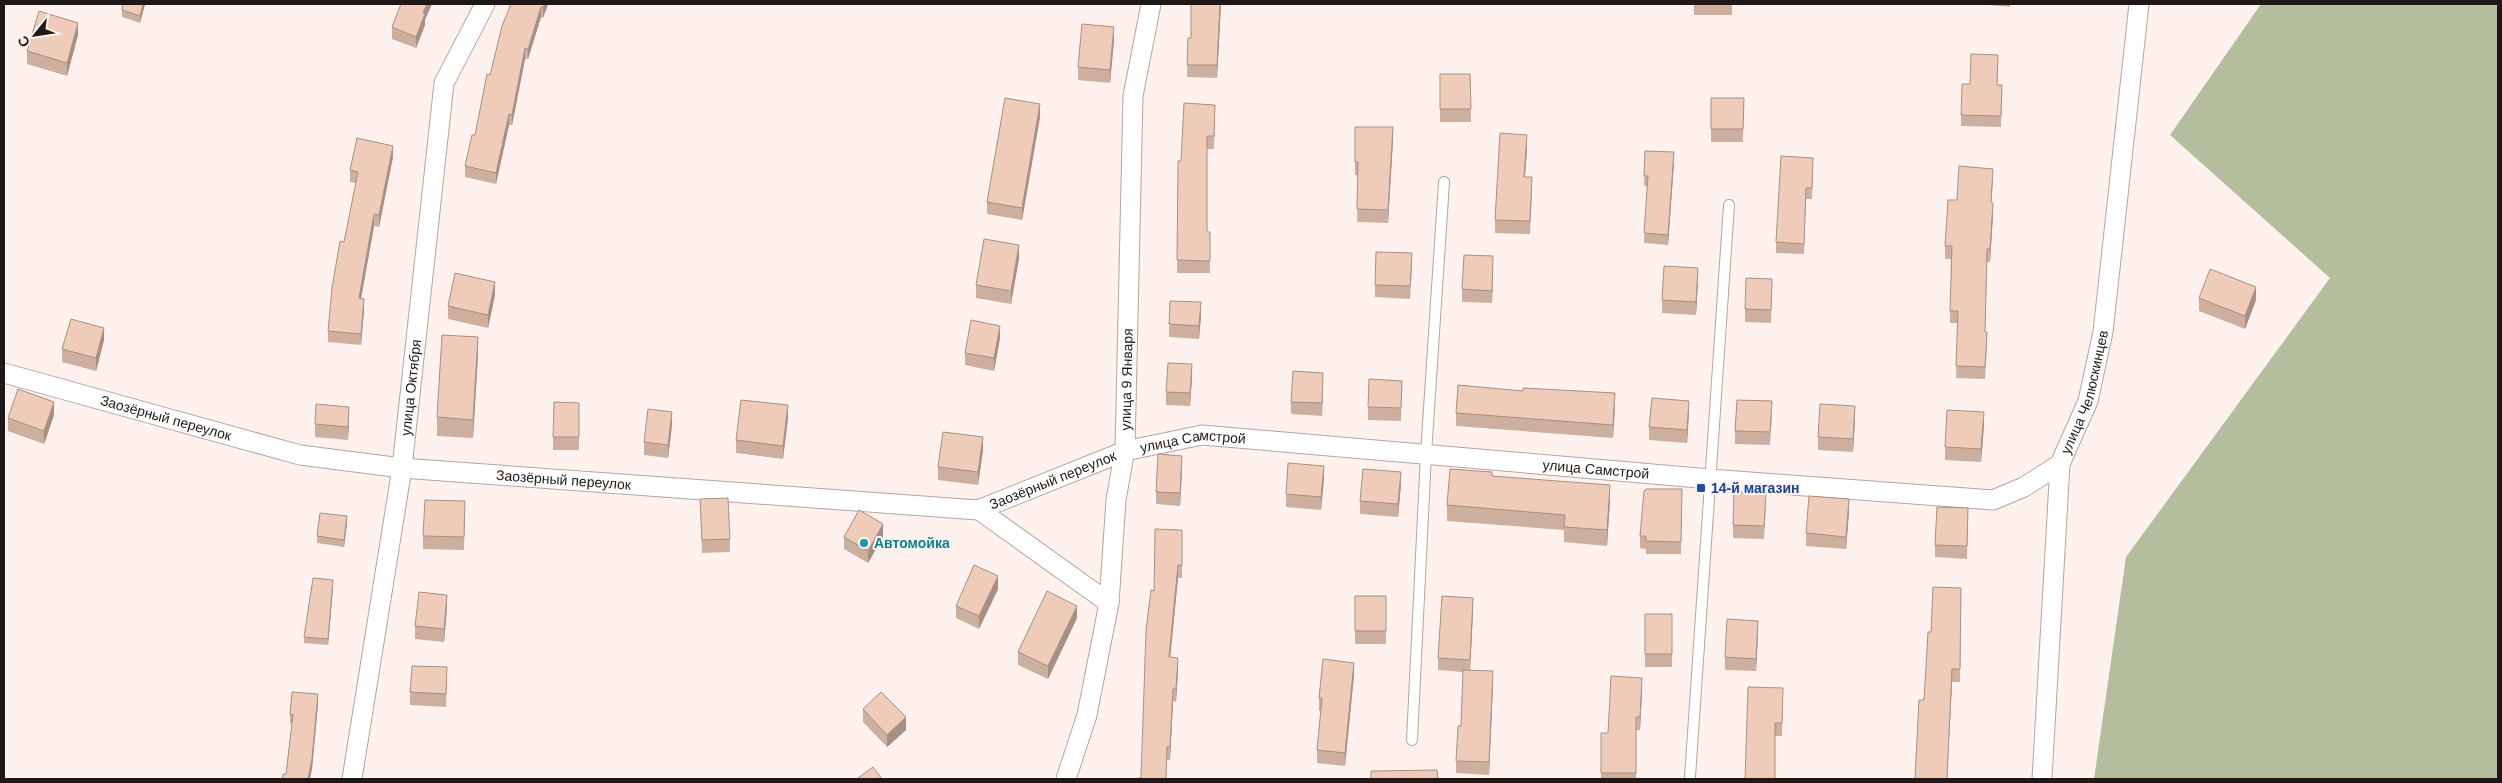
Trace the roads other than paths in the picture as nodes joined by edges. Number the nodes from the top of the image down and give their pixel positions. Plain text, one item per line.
1 (485, 4) edge
2 (1151, 4) edge
3 (2139, 4) edge
4 (1444, 182) dead end
5 (1729, 205) dead end
6 (4, 373) edge
7 (1125, 452) junction
8 (1426, 454) junction
9 (2060, 464) junction
10 (402, 468) junction
11 (1710, 479) junction
12 (979, 510) junction
13 (1109, 602) junction
14 (1412, 740) dead end
15 (1690, 777) dead end
16 (352, 779) edge
17 (1066, 779) edge
18 (2042, 779) edge

1 - 10 street, улица Октября
2 - 7 street, улица 9 Января
3 - 9 street, улица Челюскинцев
4 - 8 lane
5 - 11 lane
6 - 10 street, Заозёрный переулок
7 - 8 street, улица Самстрой
7 - 12 street, Заозёрный переулок
7 - 13 street, улица 9 Января
8 - 11 street, улица Самстрой
8 - 14 lane
9 - 11 street, улица Самстрой
9 - 18 street, улица Челюскинцев
10 - 12 street, Заозёрный переулок
10 - 16 street, улица Октября
11 - 15 lane
12 - 13 street
13 - 17 street, улица 9 Января

